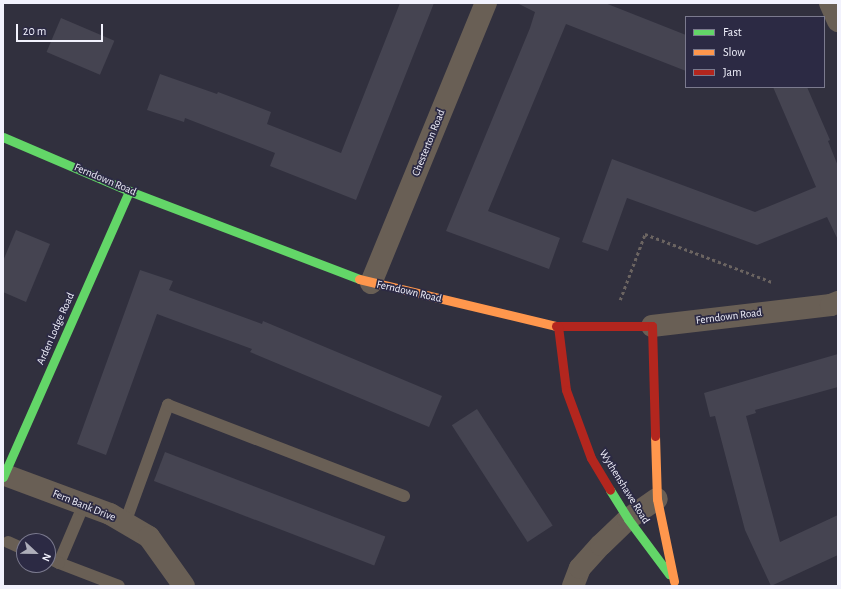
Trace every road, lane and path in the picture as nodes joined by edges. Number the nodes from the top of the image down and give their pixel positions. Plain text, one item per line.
1 (486, 3) edge
2 (830, 3) edge
3 (838, 21) edge
4 (3, 137) edge
5 (129, 191) junction
6 (772, 282) dead end
7 (371, 283) junction
8 (620, 301) dead end
9 (838, 302) edge
10 (558, 326) junction
11 (652, 326) junction
12 (4, 476) edge
13 (404, 496) dead end
14 (657, 499) junction
15 (84, 504) junction
16 (628, 519) junction
17 (125, 523) junction
18 (8, 542) dead end
19 (16, 546) edge
20 (56, 561) edge
21 (60, 563) junction
22 (675, 583) edge
23 (119, 586) edge
24 (184, 586) edge
25 (573, 586) edge

1 - 7 street, Chesterton Road
2 - 3 street
4 - 5 main road, Ferndown Road
5 - 7 main road, Ferndown Road
5 - 12 main road, Arden Lodge Road
6 - 8 path
7 - 10 main road, Ferndown Road
9 - 11 street, Ferndown Road
10 - 11 main road, Ferndown Road
10 - 16 main road, Wythenshawe Road
11 - 14 main road, Wythenshawe Road
12 - 15 street, Fern Bank Drive
13 - 17 lane
14 - 16 street
14 - 22 main road, Wythenshawe Road
15 - 17 street, Fern Bank Drive
15 - 21 lane
16 - 22 main road, Wythenshawe Road
16 - 25 street
17 - 24 street, Fern Bank Drive
18 - 19 lane
20 - 21 lane
21 - 23 lane

